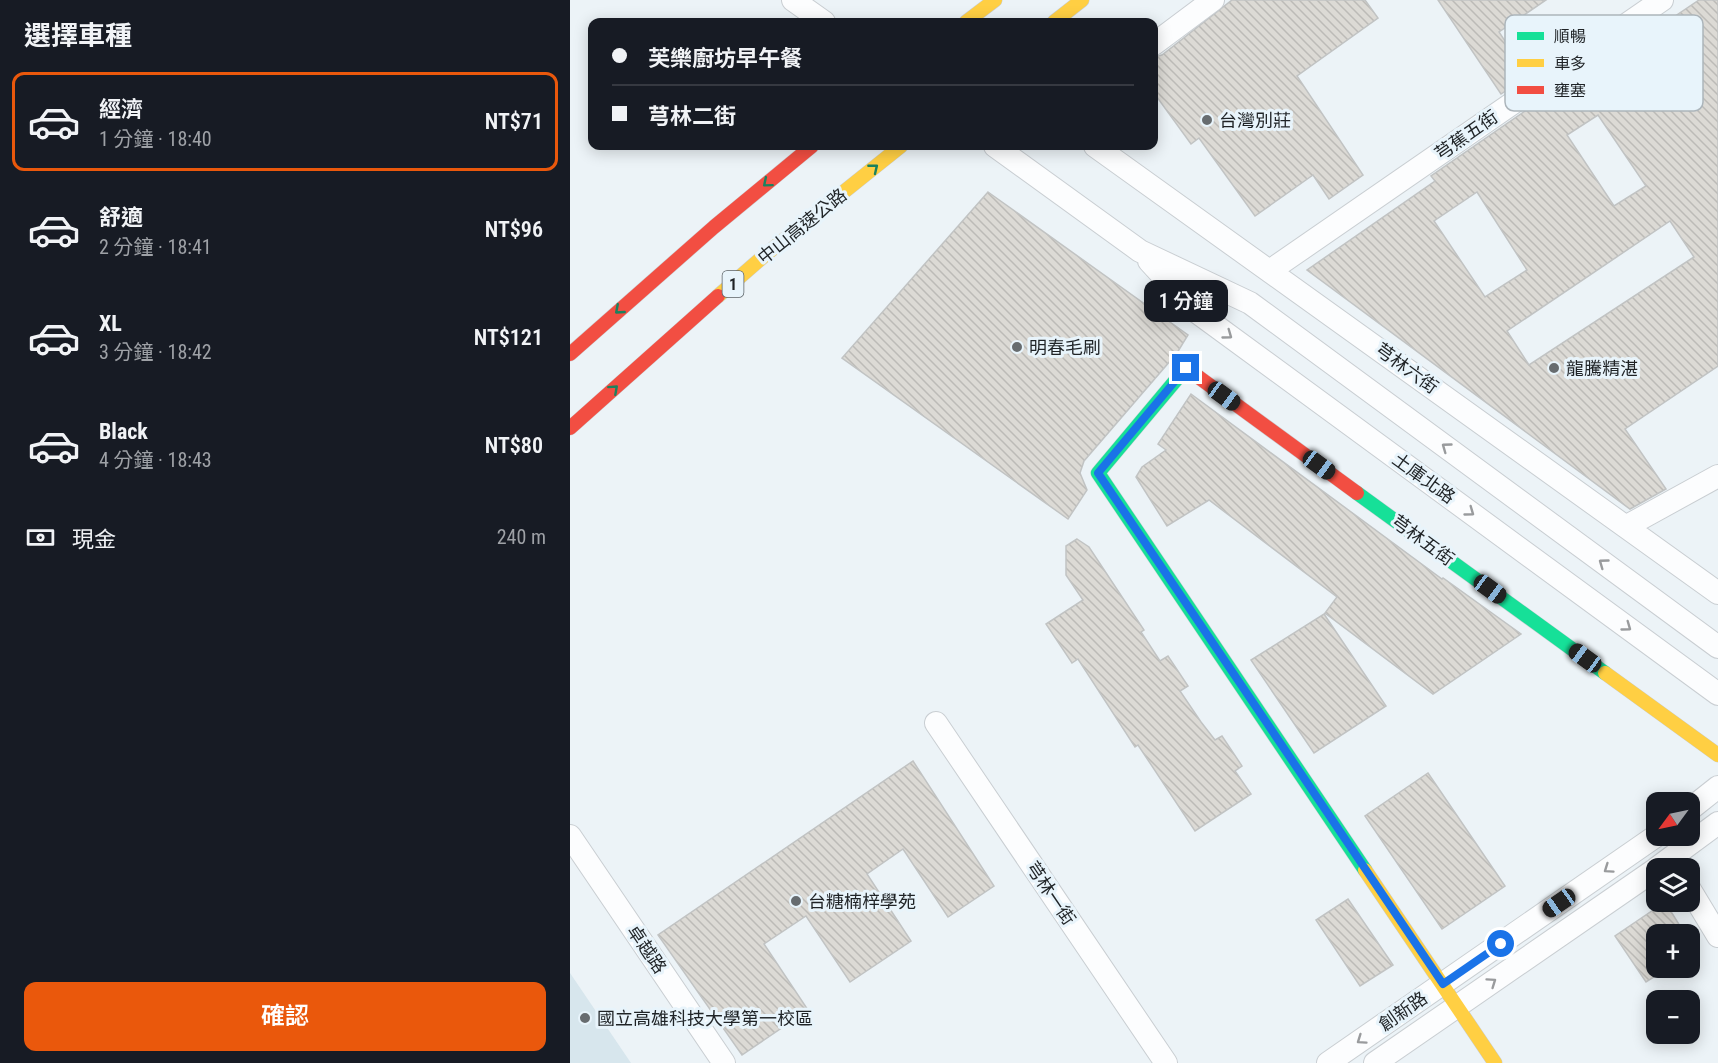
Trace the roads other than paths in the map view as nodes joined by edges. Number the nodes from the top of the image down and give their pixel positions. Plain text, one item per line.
1 (793, 0) edge
2 (995, 0) edge
3 (1082, 0) edge
4 (1213, 0) edge
5 (1662, 0) edge
6 (1640, 15) edge
7 (818, 18) edge
8 (971, 18) edge
9 (1059, 18) edge
10 (1158, 41) edge
11 (1505, 108) edge
12 (807, 150) edge
13 (896, 150) edge
14 (1002, 150) edge
15 (1101, 150) edge
16 (1140, 251) junction
17 (1271, 270) junction
18 (570, 354) edge
19 (570, 428) edge
20 (1718, 476) edge
21 (1627, 526) junction
22 (1718, 593) edge
23 (1718, 647) edge
24 (1718, 694) edge
25 (936, 723) dead end
26 (1718, 755) edge
27 (1718, 787) edge
28 (1700, 801) edge
29 (1718, 823) edge
30 (570, 836) edge
31 (1646, 843) edge
32 (1675, 858) edge
33 (1646, 879) edge
34 (1700, 906) edge
35 (1718, 936) edge
36 (1443, 984) junction
37 (1457, 1006) junction
38 (724, 1063) edge
39 (1166, 1063) edge
40 (1328, 1063) edge
41 (1375, 1063) edge
42 (1495, 1063) edge

1 - 7 street
2 - 8 main road
3 - 9 main road
4 - 10 street
5 - 6 street, 芎蕉五街
11 - 17 street, 芎蕉五街
12 -> 18 main road
19 -> 13 main road, 中山高速公路 / 1
14 - 16 street, 土庫北路
15 - 17 street, 芎林六街
23 -> 16 street, 土庫北路
16 -> 24 street, 土庫北路
17 - 21 street, 芎林六街
20 - 21 street
21 - 22 street, 芎林六街
25 - 39 street, 芎林一街
26 - 36 main road, 芎林五街
27 - 28 street
29 - 32 street, 創新路
30 - 38 street, 卓越路
31 -> 36 street, 創新路
37 -> 33 street, 創新路
34 - 35 street
36 - 37 main road
36 -> 40 street, 創新路
37 - 41 street, 創新路
37 - 42 main road

